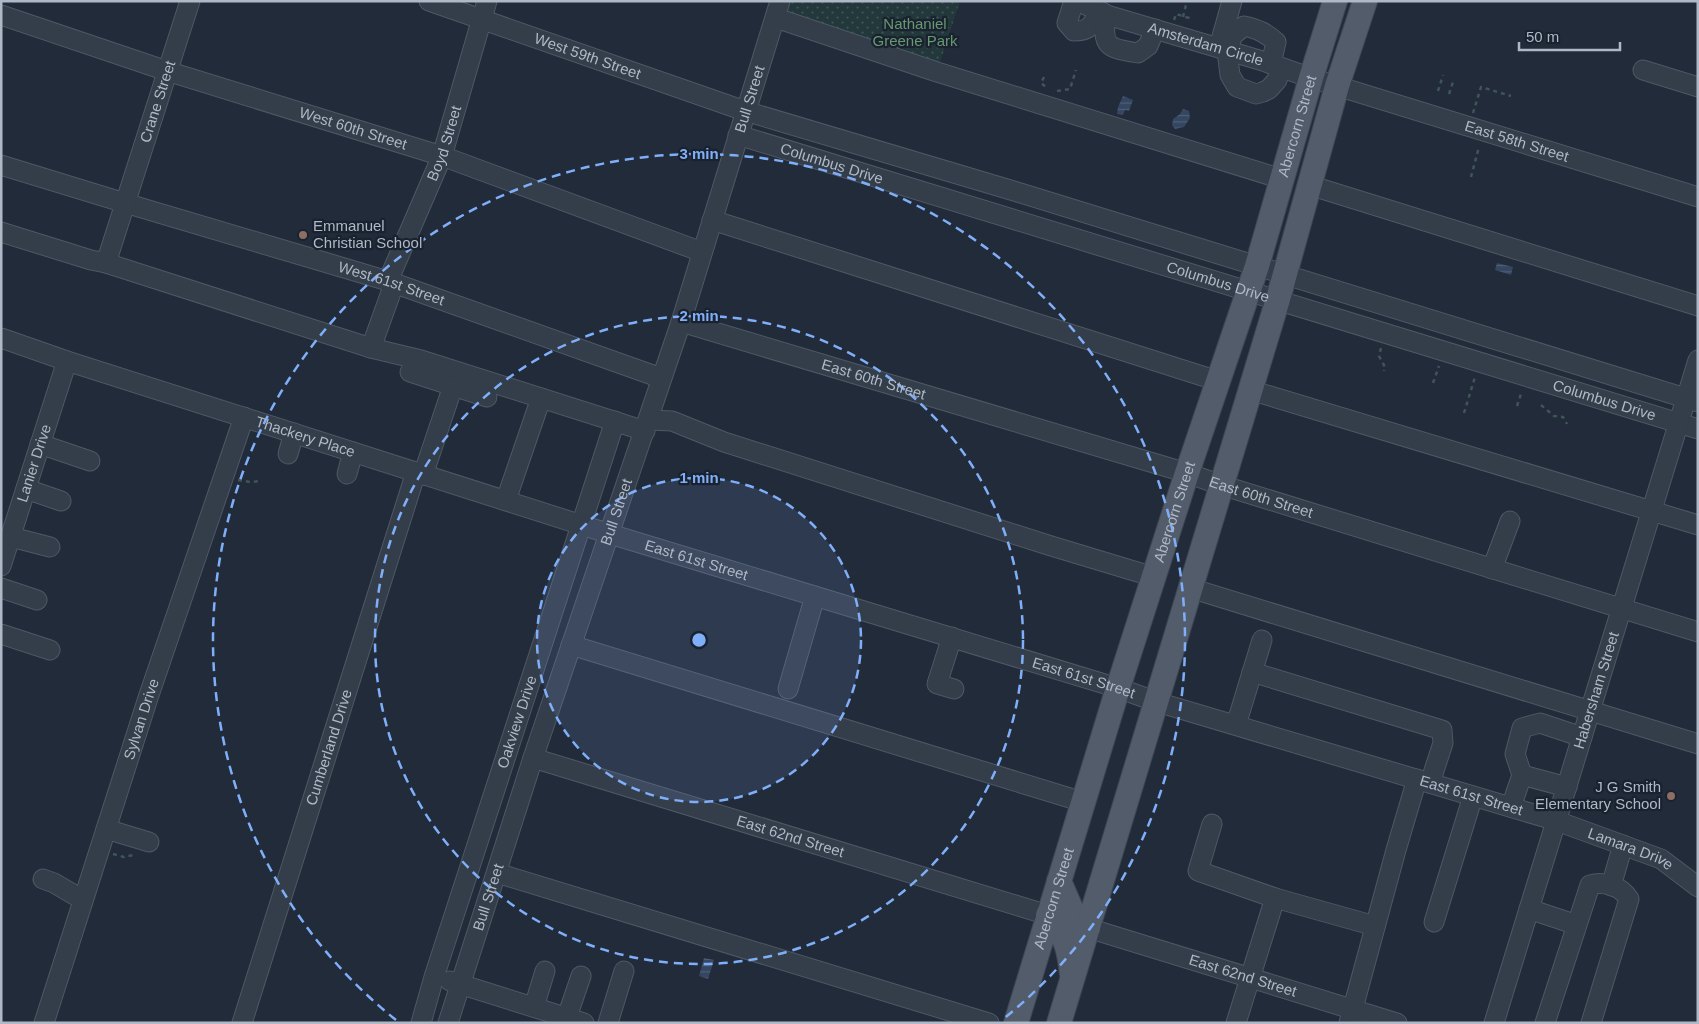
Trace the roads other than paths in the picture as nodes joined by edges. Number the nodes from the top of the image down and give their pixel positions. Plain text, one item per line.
1 (190, 1) edge
2 (429, 1) edge
3 (1075, 1) edge
4 (1232, 1) edge
5 (1336, 1) edge
6 (1365, 1) edge
7 (485, 10) edge
8 (778, 10) edge
9 (1103, 12) junction
10 (1, 15) edge
11 (1155, 29) junction
12 (1223, 49) junction
13 (1276, 66) junction
14 (1643, 70) dead end
15 (167, 71) junction
16 (1311, 78) junction
17 (1337, 86) junction
18 (1698, 87) edge
19 (745, 111) junction
20 (738, 135) junction
21 (442, 156) junction
22 (1, 165) edge
23 (1282, 179) junction
24 (1309, 185) junction
25 (1698, 197) edge
26 (125, 204) junction
27 (712, 220) junction
28 (1, 232) edge
29 (702, 252) junction
30 (106, 263) junction
31 (1257, 266) junction
32 (1285, 275) junction
33 (391, 283) junction
34 (1249, 291) junction
35 (1278, 299) junction
36 (1698, 306) edge
37 (681, 322) junction
38 (1, 338) edge
39 (371, 348) junction
40 (1698, 360) edge
41 (67, 361) junction
42 (410, 372) dead end
43 (661, 378) junction
44 (1218, 381) junction
45 (453, 386) junction
46 (1250, 390) junction
47 (487, 397) dead end
48 (541, 398) junction
49 (1691, 400) edge
50 (244, 417) junction
51 (615, 421) junction
52 (1678, 423) junction
53 (647, 425) junction
54 (1698, 429) edge
55 (294, 433) junction
56 (40, 444) junction
57 (353, 452) junction
58 (288, 454) dead end
59 (90, 461) dead end
60 (420, 473) junction
61 (1187, 473) junction
62 (347, 474) dead end
63 (1221, 485) junction
64 (26, 489) junction
65 (506, 500) junction
66 (61, 501) dead end
67 (1652, 510) junction
68 (1510, 521) dead end
69 (581, 524) junction
70 (1698, 525) edge
71 (610, 534) junction
72 (10, 537) junction
73 (50, 547) dead end
74 (1, 566) edge
75 (1492, 569) junction
76 (1154, 577) junction
77 (1, 588) edge
78 (1190, 588) junction
79 (815, 596) junction
80 (37, 600) dead end
81 (1622, 609) junction
82 (1698, 632) edge
83 (1, 634) edge
84 (952, 637) junction
85 (1262, 640) dead end
86 (571, 645) junction
87 (50, 650) dead end
88 (1252, 672) junction
89 (1118, 688) junction
90 (788, 689) dead end
91 (954, 689) dead end
92 (1157, 702) junction
93 (1590, 711) junction
94 (1236, 725) junction
95 (1582, 737) junction
96 (1698, 744) edge
97 (533, 758) junction
98 (1522, 775) junction
99 (1423, 781) junction
100 (1567, 788) junction
101 (1473, 796) junction
102 (1084, 802) junction
103 (1511, 807) junction
104 (1557, 821) junction
105 (1212, 824) dead end
106 (106, 828) junction
107 (1623, 845) junction
108 (144, 849) road end
109 (497, 874) junction
110 (43, 879) dead end
111 (1059, 881) junction
112 (1611, 886) junction
113 (1698, 887) edge
114 (1275, 898) junction
115 (83, 900) junction
116 (1529, 909) junction
117 (1048, 915) junction
118 (1434, 922) dead end
119 (1375, 926) junction
120 (1575, 926) junction
121 (1088, 928) junction
122 (544, 971) dead end
123 (624, 971) dead end
124 (581, 976) dead end
125 (434, 977) junction
126 (1251, 978) junction
127 (1072, 979) junction
128 (460, 985) junction
129 (534, 1007) junction
130 (1351, 1016) edge
131 (576, 1020) edge
132 (44, 1023) edge
133 (242, 1023) edge
134 (421, 1023) edge
135 (448, 1023) edge
136 (608, 1023) edge
137 (988, 1023) edge
138 (1016, 1023) edge
139 (1059, 1023) edge
140 (1236, 1023) edge
141 (1397, 1023) edge
142 (1494, 1023) edge
143 (1545, 1023) edge
144 (1591, 1023) edge

1 - 15 street, Crane Street
2 - 7 street, West 59th Street
3 - 9 street, Amsterdam Circle
3 - 9 street
4 - 12 street
5 - 16 main road, Abercorn Street
6 - 17 main road, Abercorn Street
7 - 19 street, West 59th Street
7 - 21 street, Boyd Street
8 - 19 street, Bull Street
8 - 23 street
9 - 11 street, Amsterdam Circle
9 - 11 street
10 - 15 street, West 60th Street
11 - 12 street, Amsterdam Circle
12 - 13 street, Amsterdam Circle
12 - 13 street
12 - 13 street
13 - 16 street, Amsterdam Circle
14 - 18 street
15 - 21 street, West 60th Street
15 - 26 street, Crane Street
16 - 17 street, Amsterdam Circle
16 - 23 main road, Abercorn Street
17 - 24 main road, Abercorn Street
17 - 25 street, East 58th Street
19 - 20 street, Bull Street
19 - 31 street, Columbus Drive
20 - 27 street, Bull Street
20 - 34 street, Columbus Drive
21 - 29 street, West 60th Street
21 - 33 street, Boyd Street
22 - 26 street, West 61st Street
23 - 31 main road, Abercorn Street
24 - 32 main road, Abercorn Street
24 - 36 street
26 - 30 street, Crane Street
26 - 33 street, West 61st Street
27 - 29 street, Bull Street
27 - 44 street
28 - 30 street
29 - 37 street, Bull Street
30 - 39 street
31 - 32 street, Columbus Drive
31 - 34 main road, Abercorn Street
32 - 35 main road, Abercorn Street
32 - 49 street, Columbus Drive
33 - 39 street, Boyd Street
33 - 43 street, West 61st Street
34 - 35 street, Columbus Drive
34 - 44 main road, Abercorn Street
35 - 46 main road, Abercorn Street
35 - 52 street, Columbus Drive
37 - 43 street, Bull Street
37 - 61 street, East 60th Street
38 - 41 street, Thackery Place
39 - 48 street
40 - 49 street, Habersham Street
41 - 50 street, Thackery Place
41 - 56 street, Lanier Drive
42 - 45 street
43 - 53 street, Bull Street
44 - 61 main road, Abercorn Street
45 - 47 street
45 - 60 street, Cumberland Drive
46 - 63 main road, Abercorn Street
46 - 67 street
48 - 51 street
48 - 65 street
49 - 52 street, Habersham Street
50 - 55 street, Thackery Place
50 - 106 street, Sylvan Drive
51 - 53 street
51 - 69 street, Oakview Drive
52 - 54 street, Columbus Drive
52 - 67 street, Habersham Street
53 - 71 street, Bull Street
53 - 76 street
55 - 57 street, Thackery Place
55 - 58 street
56 - 59 street
56 - 64 street, Lanier Drive
57 - 60 street, Thackery Place
57 - 62 street
60 - 65 street, Thackery Place
60 - 133 street, Cumberland Drive
61 - 63 street, East 60th Street
61 - 76 main road, Abercorn Street
63 - 75 street, East 60th Street
63 - 78 main road, Abercorn Street
64 - 66 street
64 - 72 street, Lanier Drive
65 - 69 street, Thackery Place
67 - 70 street
67 - 81 street, Habersham Street
68 - 75 street
69 - 71 street, Thackery Place
69 - 125 street, Oakview Drive
71 - 79 street, East 61st Street
71 - 86 street, Bull Street
72 - 73 street
72 - 74 street, Lanier Drive
75 - 81 street, East 60th Street
76 - 89 main road, Abercorn Street
77 - 80 street
78 - 92 main road, Abercorn Street
78 - 93 street
79 - 84 street, East 61st Street
79 - 90 street
81 - 82 street, East 60th Street
81 - 93 street, Habersham Street
83 - 87 street
84 - 89 street, East 61st Street
84 - 91 street
85 - 88 street
86 - 97 street, Bull Street
86 - 102 street
88 - 94 street
88 - 99 street
89 - 92 street, East 61st Street
89 - 102 main road, Abercorn Street
92 - 94 street, East 61st Street
92 - 121 main road, Abercorn Street
93 - 95 street, Habersham Street
93 - 96 street
94 - 99 street, East 61st Street
95 - 98 street
95 - 100 street, Habersham Street
97 - 109 street, Bull Street
97 - 117 street, East 62nd Street
98 - 100 street
98 - 103 street
99 - 101 street, East 61st Street
99 - 119 street
100 - 104 street, Habersham Street
101 - 103 street, East 61st Street
101 - 118 street
102 - 111 main road, Abercorn Street
103 - 104 street, East 61st Street
104 - 107 street, Lamara Drive
104 - 116 street, Habersham Street
105 - 114 street
106 - 108 street
106 - 115 street, Sylvan Drive
107 - 112 street
107 - 113 street, Lamara Drive
109 - 128 street, Bull Street
109 - 137 street
110 - 115 street
111 - 117 main road, Abercorn Street
111 - 121 main road
112 - 120 street
112 - 144 street
114 - 119 street
114 - 126 street
115 - 132 street, Sylvan Drive
116 - 120 street
116 - 142 street, Habersham Street
117 - 127 main road
117 - 138 main road, Abercorn Street
119 - 130 street
120 - 143 street
121 - 126 street, East 62nd Street
121 - 127 main road, Abercorn Street
122 - 129 street
123 - 136 street
124 - 131 street
125 - 128 street
125 - 134 street, Oakview Drive
126 - 130 street, East 62nd Street
126 - 140 street
127 - 139 main road, Abercorn Street
128 - 129 street
128 - 135 street, Bull Street
129 - 131 street
130 - 141 street, East 62nd Street

